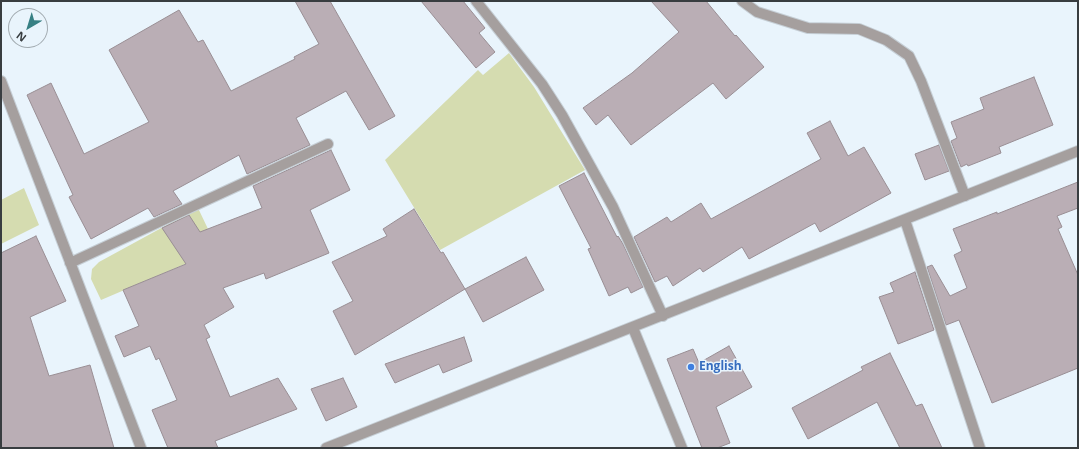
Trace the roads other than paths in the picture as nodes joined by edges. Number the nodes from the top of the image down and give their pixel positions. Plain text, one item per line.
1 (476, 1) edge
2 (742, 1) edge
3 (1, 81) edge
4 (328, 144) dead end
5 (1078, 151) edge
6 (965, 196) junction
7 (905, 220) junction
8 (70, 263) junction
9 (663, 316) junction
10 (632, 328) junction
11 (141, 448) edge
12 (326, 448) edge
13 (682, 448) edge
14 (980, 448) edge

1 - 9 street
2 - 6 street
3 - 8 street
4 - 8 street
5 - 6 street
6 - 7 street
7 - 9 street
7 - 14 street
8 - 11 street
9 - 10 street
10 - 12 street
10 - 13 street

